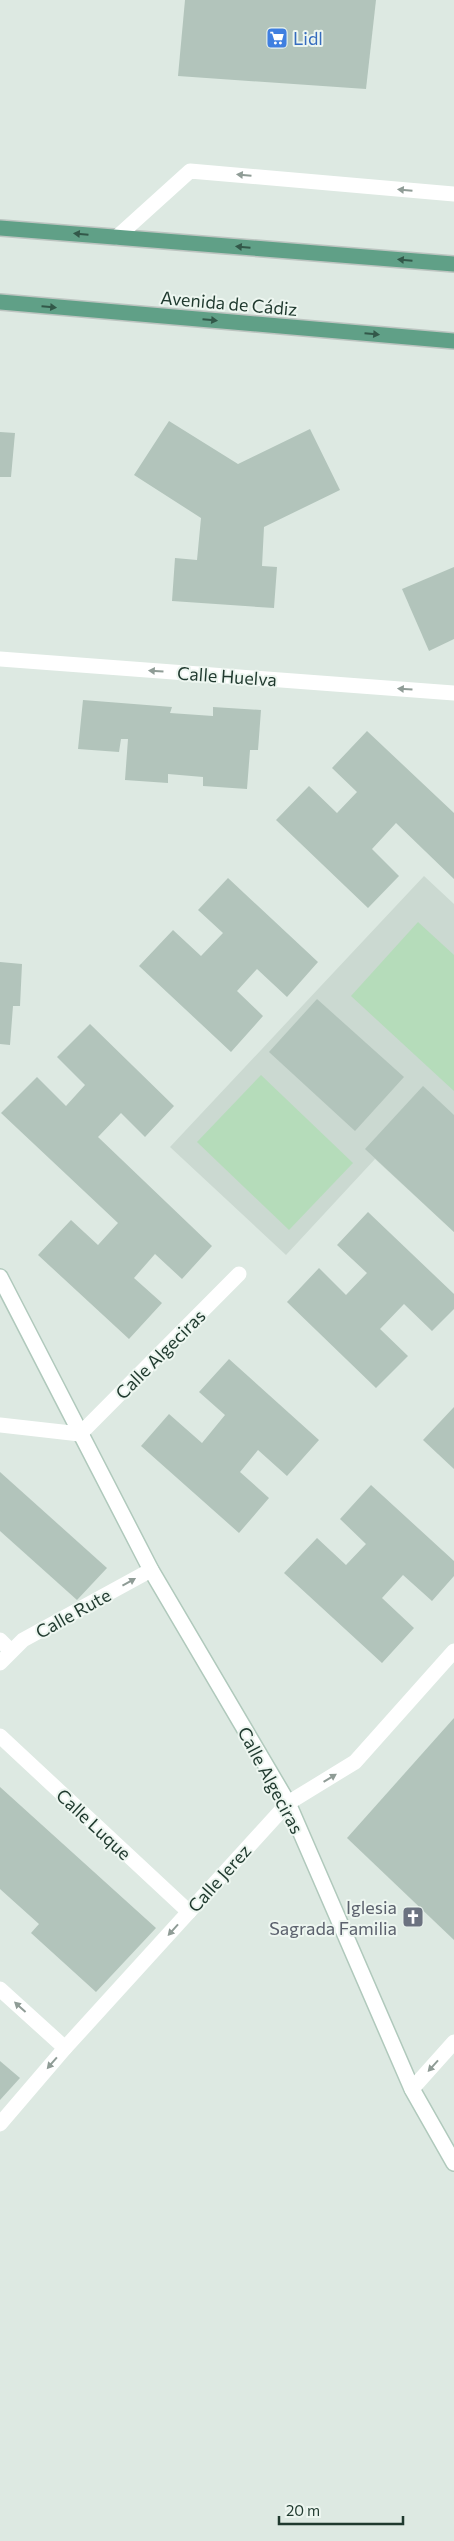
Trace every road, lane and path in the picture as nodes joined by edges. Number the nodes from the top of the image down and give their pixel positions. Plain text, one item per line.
1 (454, 194) edge
2 (0, 228) edge
3 (117, 237) junction
4 (454, 264) edge
5 (0, 302) edge
6 (454, 341) edge
7 (0, 659) edge
8 (454, 693) edge
9 (239, 1274) dead end
10 (0, 1277) edge
11 (0, 1425) edge
12 (80, 1434) junction
13 (151, 1570) junction
14 (0, 1640) edge
15 (11, 1651) junction
16 (454, 1651) edge
17 (0, 1663) edge
18 (0, 1736) edge
19 (288, 1803) junction
20 (189, 1912) junction
21 (0, 1989) edge
22 (454, 2042) edge
23 (65, 2048) junction
24 (412, 2089) junction
25 (0, 2124) edge
26 (454, 2163) edge

1 -> 3 street
3 -> 2 main road
4 -> 3 main road
5 -> 6 main road, Avenida de Cádiz
8 -> 7 street, Calle Huelva
9 - 12 street, Calle Algeciras
10 - 12 street, Calle Algeciras
11 - 12 street
12 - 13 street, Calle Algeciras
15 -> 13 street, Calle Rute
13 - 19 street, Calle Algeciras
14 - 15 street
15 - 17 street, Calle Rute
19 -> 16 street, Calle Jerez
18 - 20 street, Calle Luque
19 - 20 street, Calle Jerez
19 - 24 street, Calle Algeciras
20 -> 23 street, Calle Jerez
23 -> 21 street
22 -> 24 street
23 -> 25 street, Calle Jerez
24 - 26 street, Calle Algeciras

